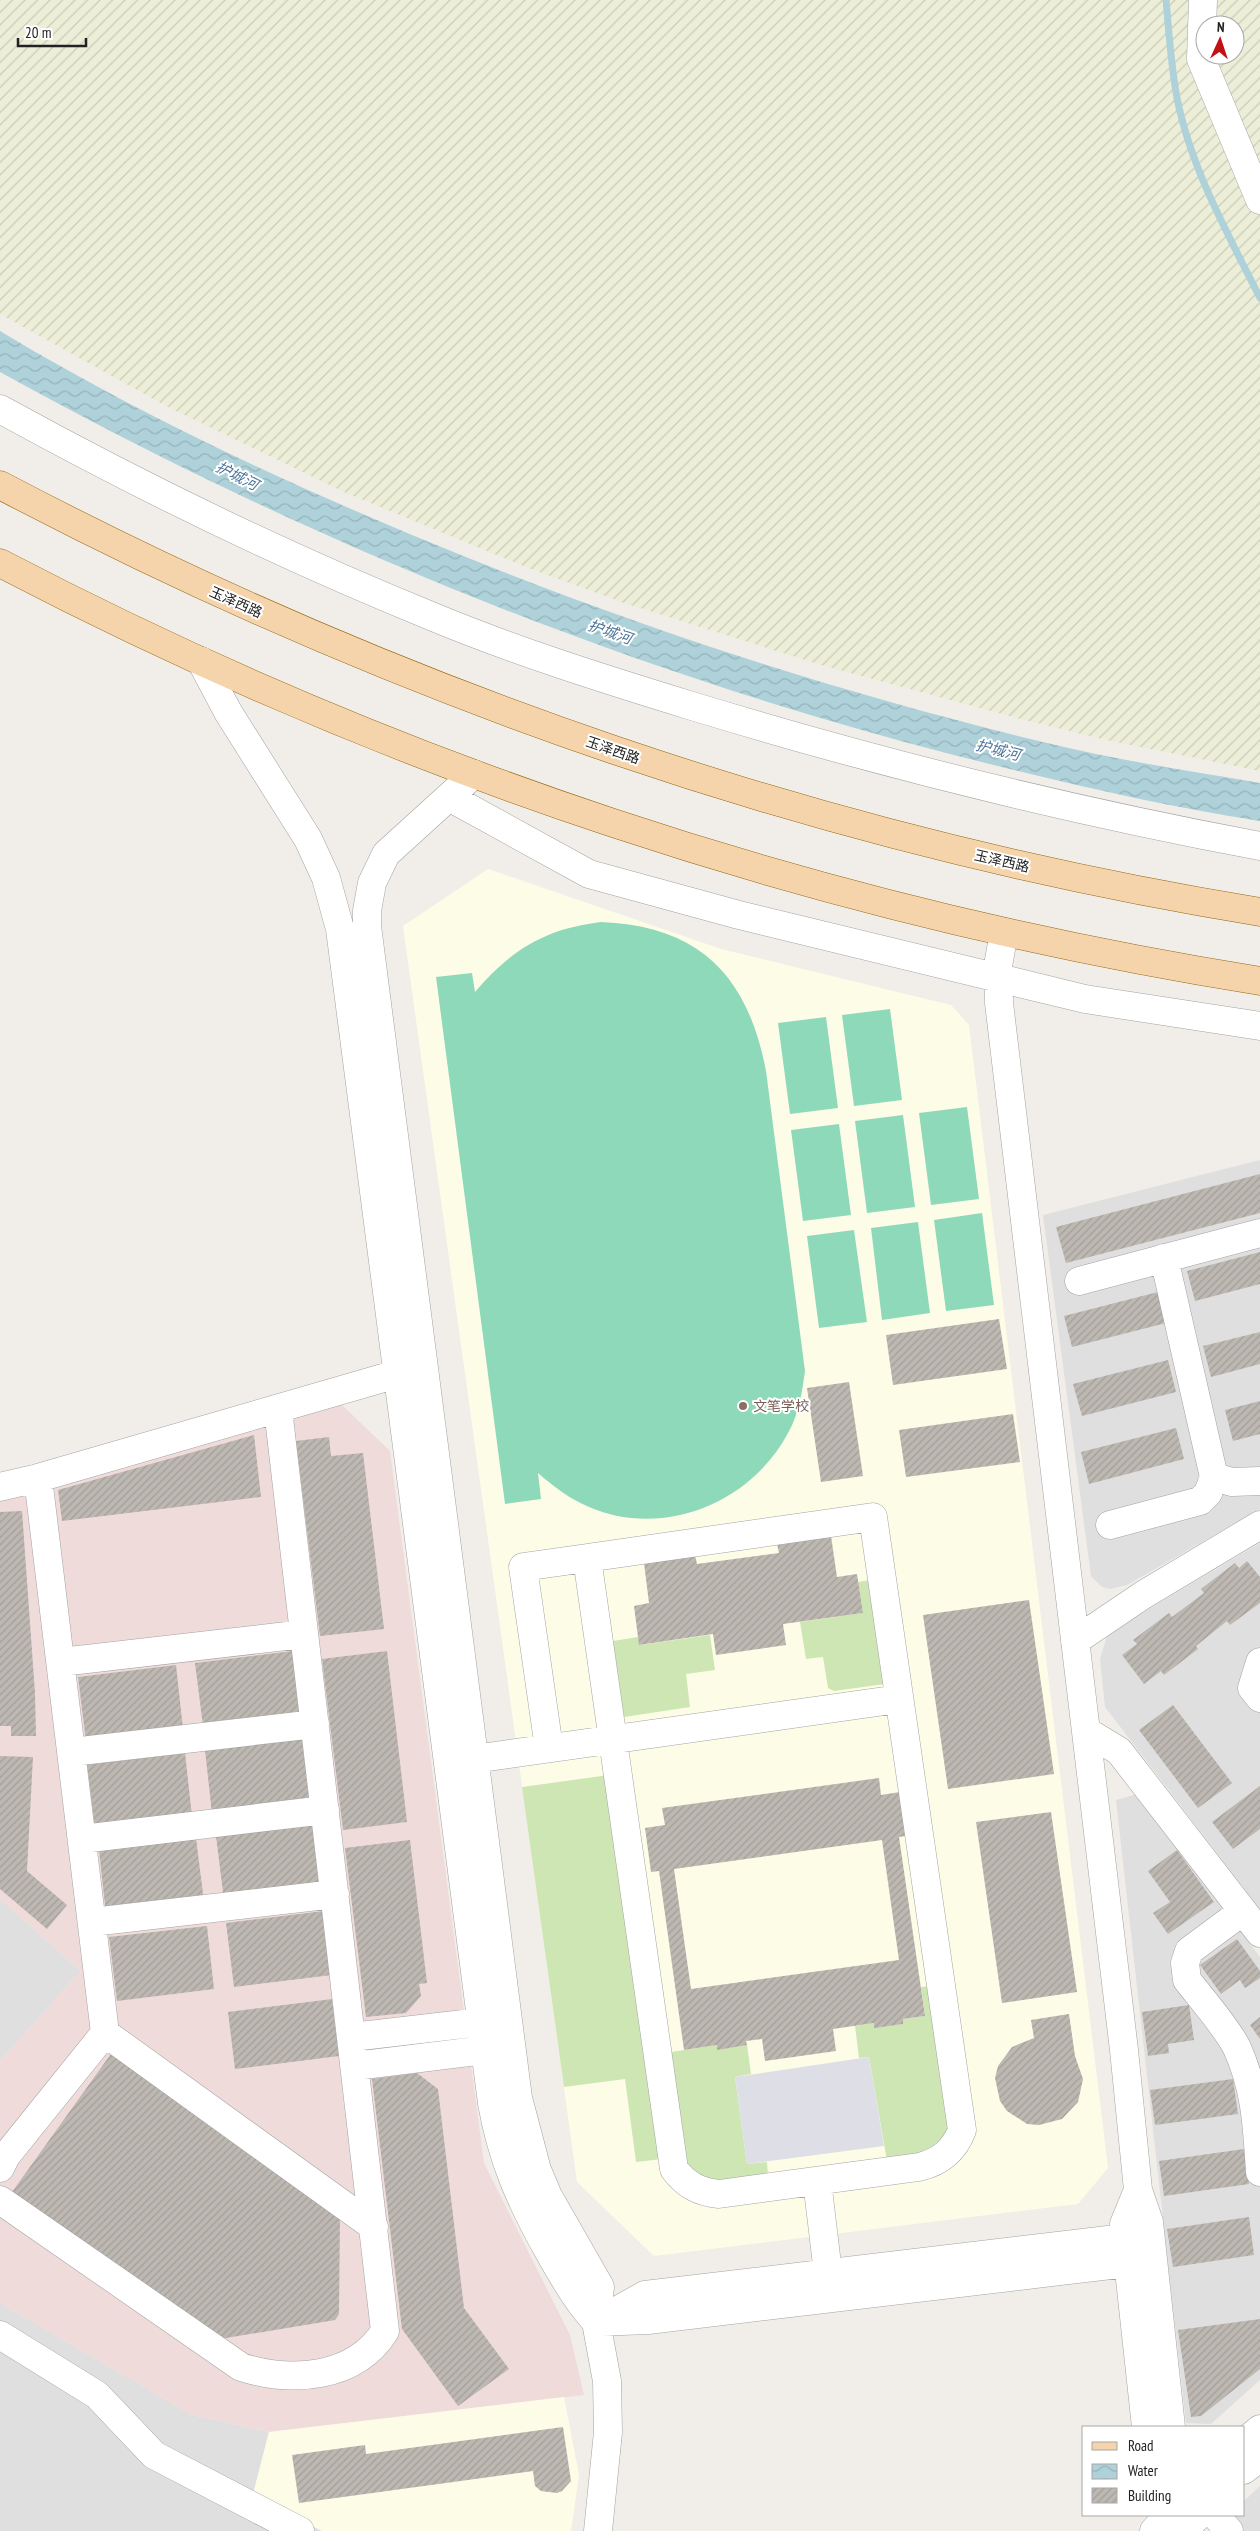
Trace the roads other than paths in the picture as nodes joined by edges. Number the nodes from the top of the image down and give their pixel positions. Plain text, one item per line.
1 (1203, 0) edge
2 (1260, 200) edge
3 (0, 409) edge
4 (0, 485) edge
5 (0, 563) edge
6 (201, 661) junction
7 (474, 774) junction
8 (449, 797) junction
9 (1260, 846) edge
10 (1260, 912) edge
11 (1004, 932) junction
12 (998, 978) junction
13 (1260, 981) edge
14 (1260, 1026) edge
15 (1260, 1233) edge
16 (1164, 1258) junction
17 (1079, 1281) dead end
18 (398, 1374) junction
19 (278, 1408) junction
20 (1214, 1477) junction
21 (38, 1478) junction
22 (1260, 1481) edge
23 (0, 1486) edge
24 (1110, 1525) dead end
25 (1260, 1525) edge
26 (587, 1558) junction
27 (304, 1634) junction
28 (1075, 1641) junction
29 (60, 1662) junction
30 (1260, 1662) edge
31 (1260, 1698) edge
32 (899, 1699) junction
33 (315, 1724) junction
34 (1086, 1731) junction
35 (612, 1739) junction
36 (549, 1748) junction
37 (72, 1752) junction
38 (474, 1758) junction
39 (325, 1810) junction
40 (82, 1839) junction
41 (335, 1894) junction
42 (1243, 1911) junction
43 (92, 1922) junction
44 (1260, 1933) edge
45 (481, 2022) junction
46 (105, 2034) junction
47 (352, 2037) junction
48 (485, 2050) junction
49 (355, 2066) junction
50 (0, 2168) edge
51 (1260, 2172) edge
52 (817, 2181) junction
53 (0, 2200) edge
54 (374, 2227) junction
55 (1139, 2249) junction
56 (828, 2273) junction
57 (596, 2322) junction
58 (0, 2335) edge
59 (1146, 2426) edge
60 (1171, 2426) edge
61 (1260, 2429) edge
62 (1245, 2441) edge
63 (1260, 2457) edge
64 (1245, 2469) edge
65 (1178, 2516) edge
66 (1196, 2516) edge
67 (1216, 2516) edge
68 (1165, 2526) edge
69 (300, 2531) edge
70 (598, 2531) edge
71 (1228, 2531) edge

1 - 2 street
3 - 9 street
4 - 10 main road, 玉泽西路
5 - 6 main road
6 - 7 main road
6 - 18 street
7 - 8 street
7 - 11 main road
8 - 12 street
8 - 38 street
11 - 12 street
11 - 13 main road
12 - 14 street
12 - 28 street
15 - 16 street
16 - 17 street
16 - 20 street
18 - 19 street
18 - 45 street
19 - 21 street
19 - 27 street
20 - 22 street
20 - 24 street
21 - 23 street
21 - 29 street
25 - 28 street
26 - 32 street
26 - 35 street
26 - 36 street
27 - 29 street
27 - 33 street
28 - 34 street
29 - 37 street
30 - 31 street
32 - 35 street
32 - 52 street
33 - 37 street
33 - 39 street
34 - 42 street
34 - 55 street
35 - 36 street
35 - 52 street
36 - 38 street
37 - 40 street
38 - 57 street
39 - 40 street
39 - 41 street
40 - 43 street
41 - 43 street
41 - 47 street
42 - 44 street
42 - 51 street
43 - 46 street
45 - 47 street
45 - 48 street
46 - 50 street
46 - 54 street
47 - 49 street
48 - 49 street
48 - 57 street
49 - 54 street
52 - 56 street
53 - 54 street
55 - 56 street
55 - 57 street
55 - 59 street
55 - 60 street
56 - 57 street
57 - 70 street
58 - 69 street
61 - 62 street
63 - 64 street
65 - 68 street
66 - 68 street
67 - 71 street

